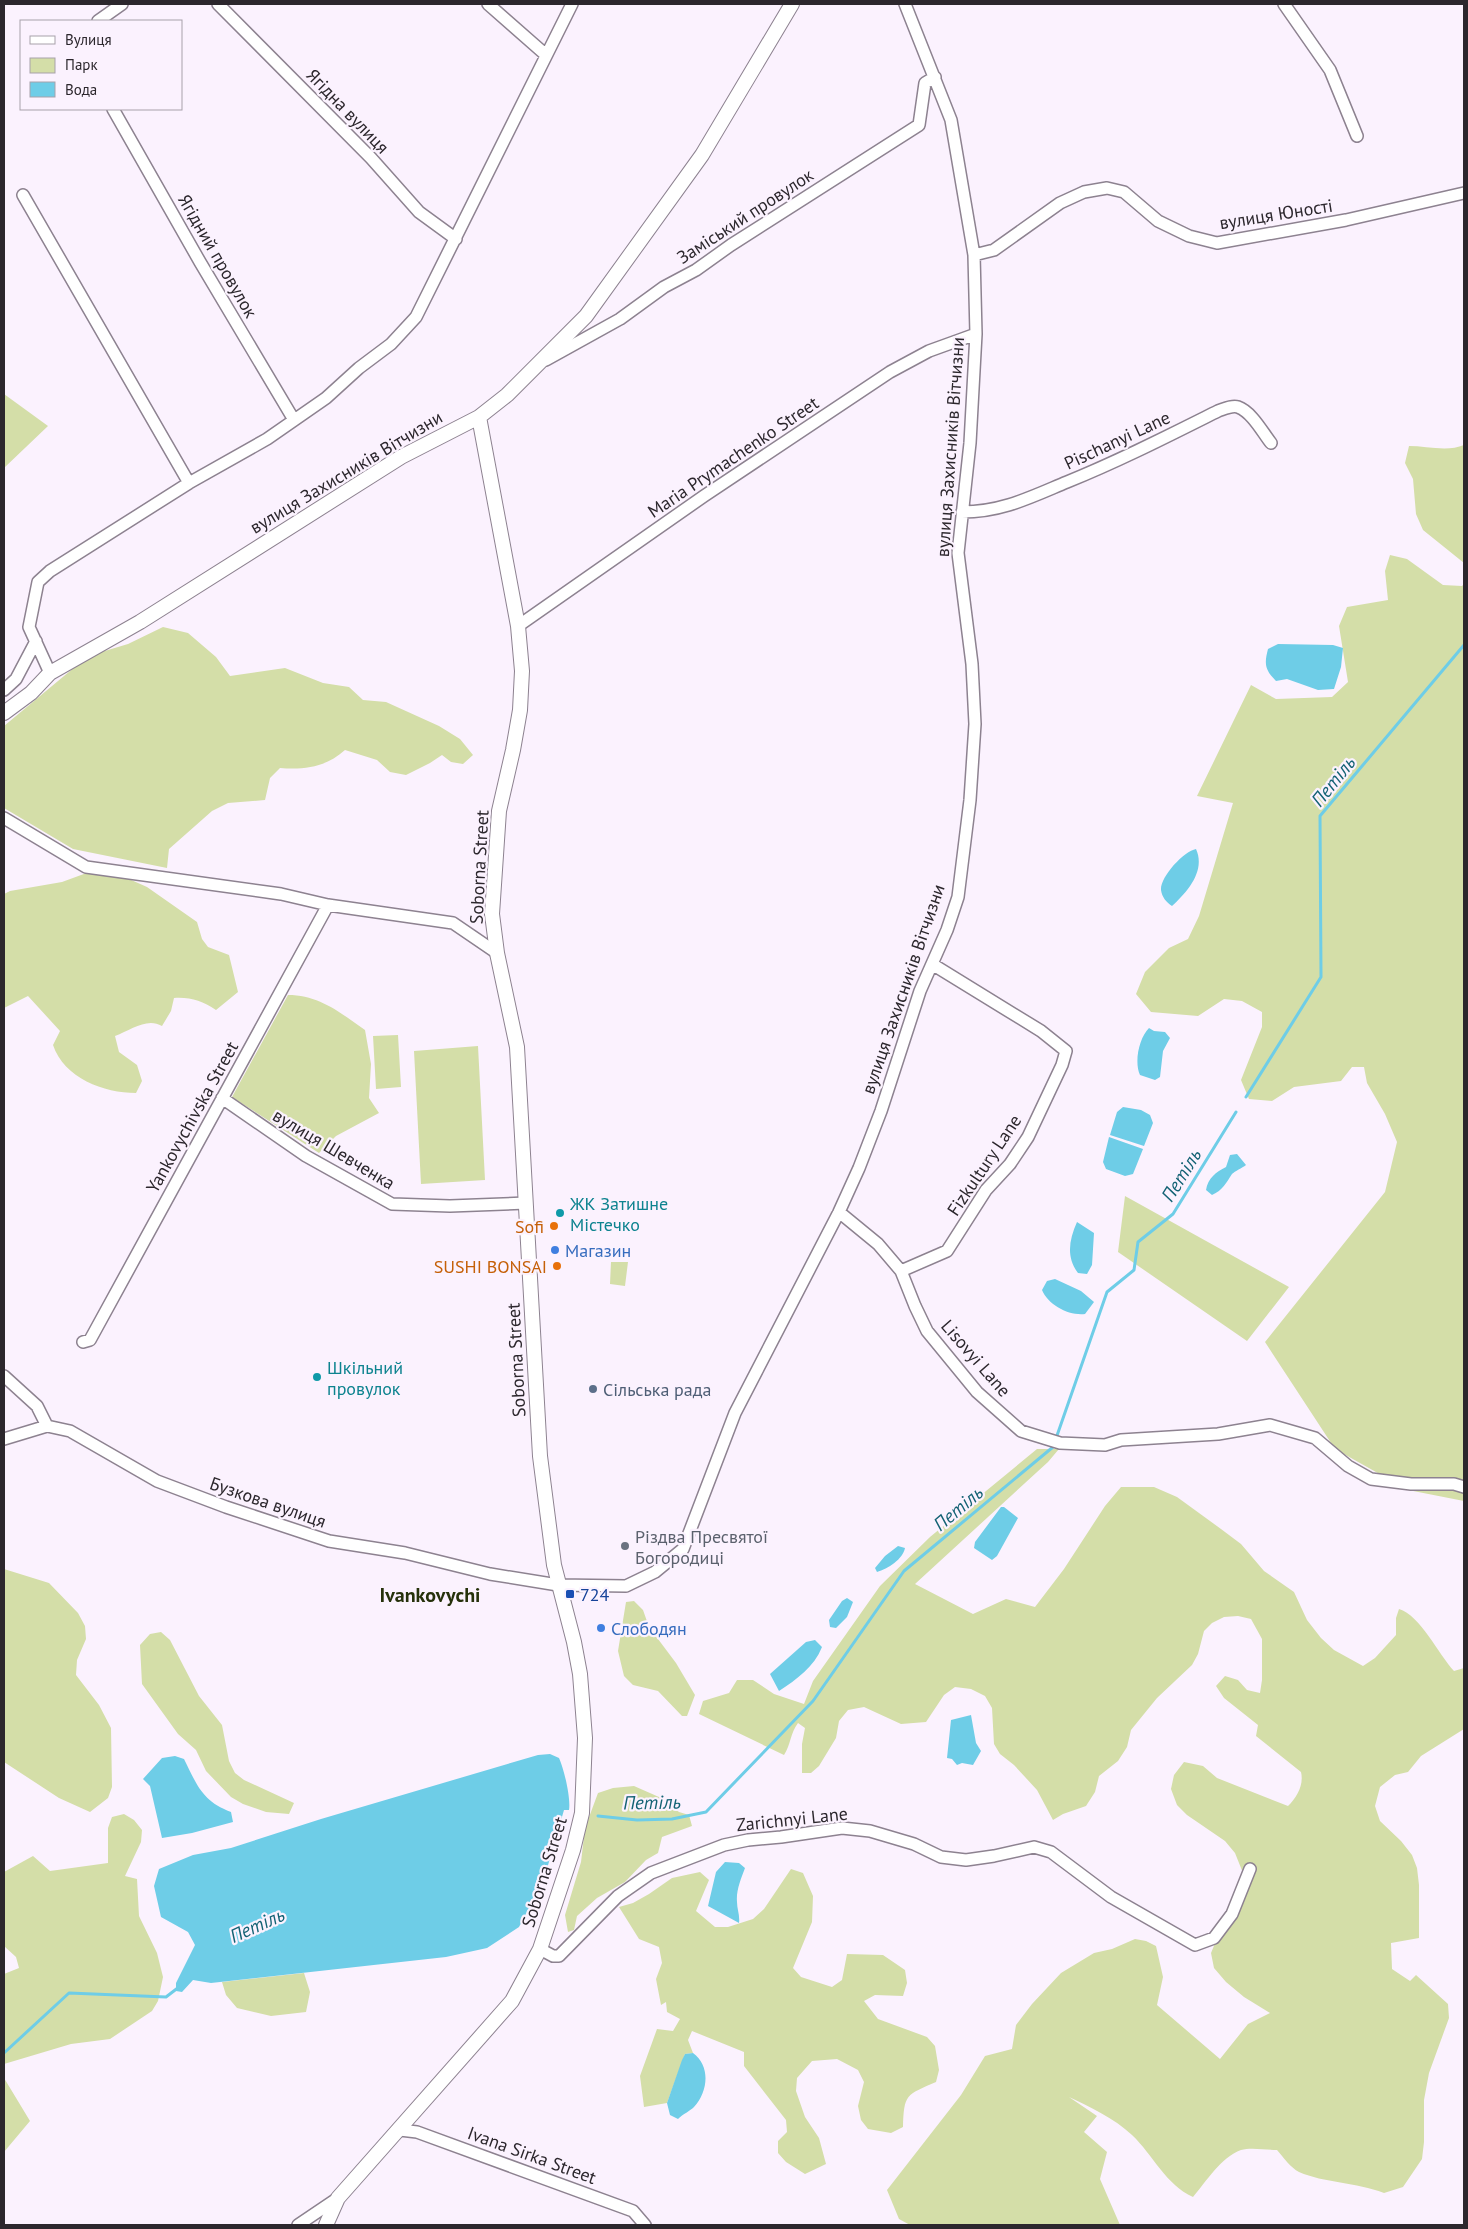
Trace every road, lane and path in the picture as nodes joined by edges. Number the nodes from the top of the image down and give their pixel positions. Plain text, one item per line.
1 (122, 4) edge
2 (218, 4) edge
3 (488, 4) edge
4 (572, 4) edge
5 (792, 4) edge
6 (905, 4) edge
7 (1284, 4) edge
8 (99, 20) edge
9 (546, 55) junction
10 (935, 77) junction
11 (114, 110) edge
12 (1357, 136) dead end
13 (1464, 193) edge
14 (23, 195) dead end
15 (456, 239) junction
16 (974, 255) junction
17 (976, 334) junction
18 (543, 361) junction
19 (479, 416) junction
20 (294, 420) junction
21 (1271, 444) dead end
22 (189, 483) junction
23 (962, 512) junction
24 (518, 626) junction
25 (36, 641) junction
26 (50, 672) junction
27 (4, 690) edge
28 (4, 713) edge
29 (4, 818) edge
30 (328, 905) junction
31 (497, 953) junction
32 (932, 964) junction
33 (222, 1098) junction
34 (526, 1202) junction
35 (839, 1212) junction
36 (901, 1271) junction
37 (83, 1342) dead end
38 (4, 1376) edge
39 (47, 1426) junction
40 (4, 1439) edge
41 (1464, 1487) edge
42 (558, 1585) junction
43 (1250, 1869) dead end
44 (540, 1950) junction
45 (400, 2130) junction
46 (338, 2198) junction
47 (298, 2225) edge
48 (326, 2225) edge
49 (645, 2225) edge

1 - 8 street
2 - 15 street, Ягідна вулиця
3 - 9 street
4 - 9 street
5 - 18 street, вулиця Захисників Вітчизни
6 - 10 street, вулиця Захисників Вітчизни
7 - 12 street
9 - 15 street
10 - 16 street, вулиця Захисників Вітчизни
10 - 18 street, Заміський провулок
11 - 20 street, Ягідний провулок
13 - 16 street, вулиця Юності
14 - 22 street
15 - 20 street
16 - 17 street, вулиця Захисників Вітчизни
17 - 23 street, вулиця Захисників Вітчизни
17 - 24 street, Maria Prymachenko Street
18 - 19 street, вулиця Захисників Вітчизни
19 - 24 street, Soborna Street
19 - 26 street, вулиця Захисників Вітчизни
20 - 22 street
21 - 23 street, Pischanyi Lane
22 - 25 street
23 - 32 street, вулиця Захисників Вітчизни
24 - 31 street, Soborna Street
25 - 26 street
25 - 27 street
26 - 28 street, вулиця Захисників Вітчизни
29 - 30 street
30 - 31 street
30 - 33 street, Yankovychivska Street
31 - 34 street, Soborna Street
32 - 35 street, вулиця Захисників Вітчизни
32 - 36 street, Fizkultury Lane
33 - 34 street, вулиця Шевченка
33 - 37 street, Yankovychivska Street
34 - 42 street, Soborna Street
35 - 36 street, Lisovyi Lane
35 - 42 street, вулиця Захисників Вітчизни
36 - 41 street, Lisovyi Lane
38 - 39 street
39 - 40 street
39 - 42 street, Бузкова вулиця
42 - 44 street, Soborna Street
43 - 44 street, Zarichnyi Lane
44 - 45 street, Soborna Street
45 - 46 street, Soborna Street
45 - 49 street, Ivana Sirka Street
46 - 47 street
46 - 48 street, Soborna Street

